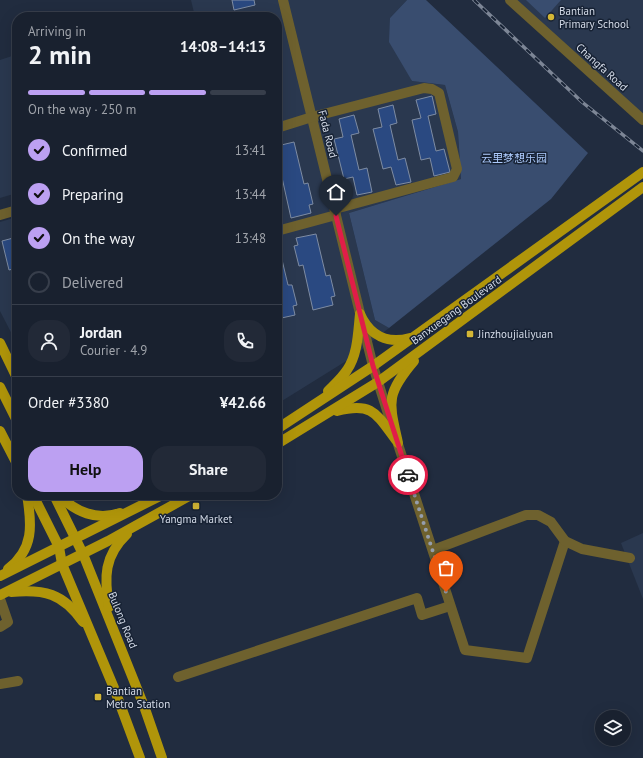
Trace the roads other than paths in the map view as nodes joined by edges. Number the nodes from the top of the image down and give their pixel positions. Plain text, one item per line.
1 (283, 0) edge
2 (510, 0) edge
3 (312, 117) junction
4 (643, 120) edge
5 (282, 126) edge
6 (643, 172) edge
7 (643, 187) edge
8 (12, 211) edge
9 (336, 212) junction
10 (0, 215) edge
11 (282, 229) edge
12 (360, 314) junction
13 (418, 334) junction
14 (0, 343) edge
15 (426, 347) junction
16 (373, 366) junction
17 (12, 368) edge
18 (378, 382) junction
19 (0, 387) edge
20 (319, 402) junction
21 (12, 412) edge
22 (326, 414) junction
23 (282, 426) edge
24 (0, 430) edge
25 (282, 441) edge
26 (398, 443) junction
27 (12, 454) edge
28 (28, 500) edge
29 (36, 500) edge
30 (56, 500) edge
31 (64, 500) edge
32 (152, 500) edge
33 (182, 500) edge
34 (141, 506) junction
35 (134, 527) junction
36 (76, 539) junction
37 (565, 541) junction
38 (59, 547) junction
39 (432, 550) junction
40 (83, 554) junction
41 (630, 558) dead end
42 (62, 564) junction
43 (0, 576) edge
44 (2, 596) edge
45 (450, 606) junction
46 (112, 625) junction
47 (0, 627) edge
48 (93, 636) junction
49 (178, 677) dead end
50 (18, 681) dead end
51 (0, 684) edge
52 (140, 758) edge
53 (162, 758) edge

1 - 3 street, Fada Road
2 - 4 street, Changfa Road
3 - 5 street
3 - 9 street, Fada Road
3 - 9 street
6 - 13 main road, Banxuegang Boulevard
7 - 15 main road, Banxuegang Boulevard
8 - 10 street
9 - 11 street
9 - 12 street, Fada Road
12 - 13 main road
12 - 16 street, Fada Road
12 - 20 main road
13 - 16 main road, Banxuegang Boulevard
14 - 17 main road
15 - 18 main road, Banxuegang Boulevard
15 - 26 main road
16 - 18 street, Fada Road
16 - 20 main road, Banxuegang Boulevard
18 - 22 main road, Banxuegang Boulevard
18 - 26 street, Fada Road
19 - 21 main road
20 - 23 main road, Banxuegang Boulevard
22 - 25 main road, Banxuegang Boulevard
22 - 26 main road
24 - 27 main road
26 - 39 street, Fada Road
28 - 43 main road
29 - 38 main road
30 - 36 main road, Bulong Road
31 - 34 main road
32 - 34 main road
33 - 35 main road
34 - 36 main road
35 - 40 main road
35 - 46 main road
36 - 38 main road
36 - 40 main road, Bulong Road
37 - 39 street
37 - 41 street
37 - 45 street, Fada Road
38 - 42 main road
38 - 43 main road
39 - 45 street, Fada Road
40 - 42 main road
40 - 46 main road, Bulong Road
42 - 44 main road
42 - 48 main road
44 - 47 street
44 - 48 main road
45 - 49 street
46 - 53 main road, Bulong Road
48 - 52 main road
50 - 51 street

